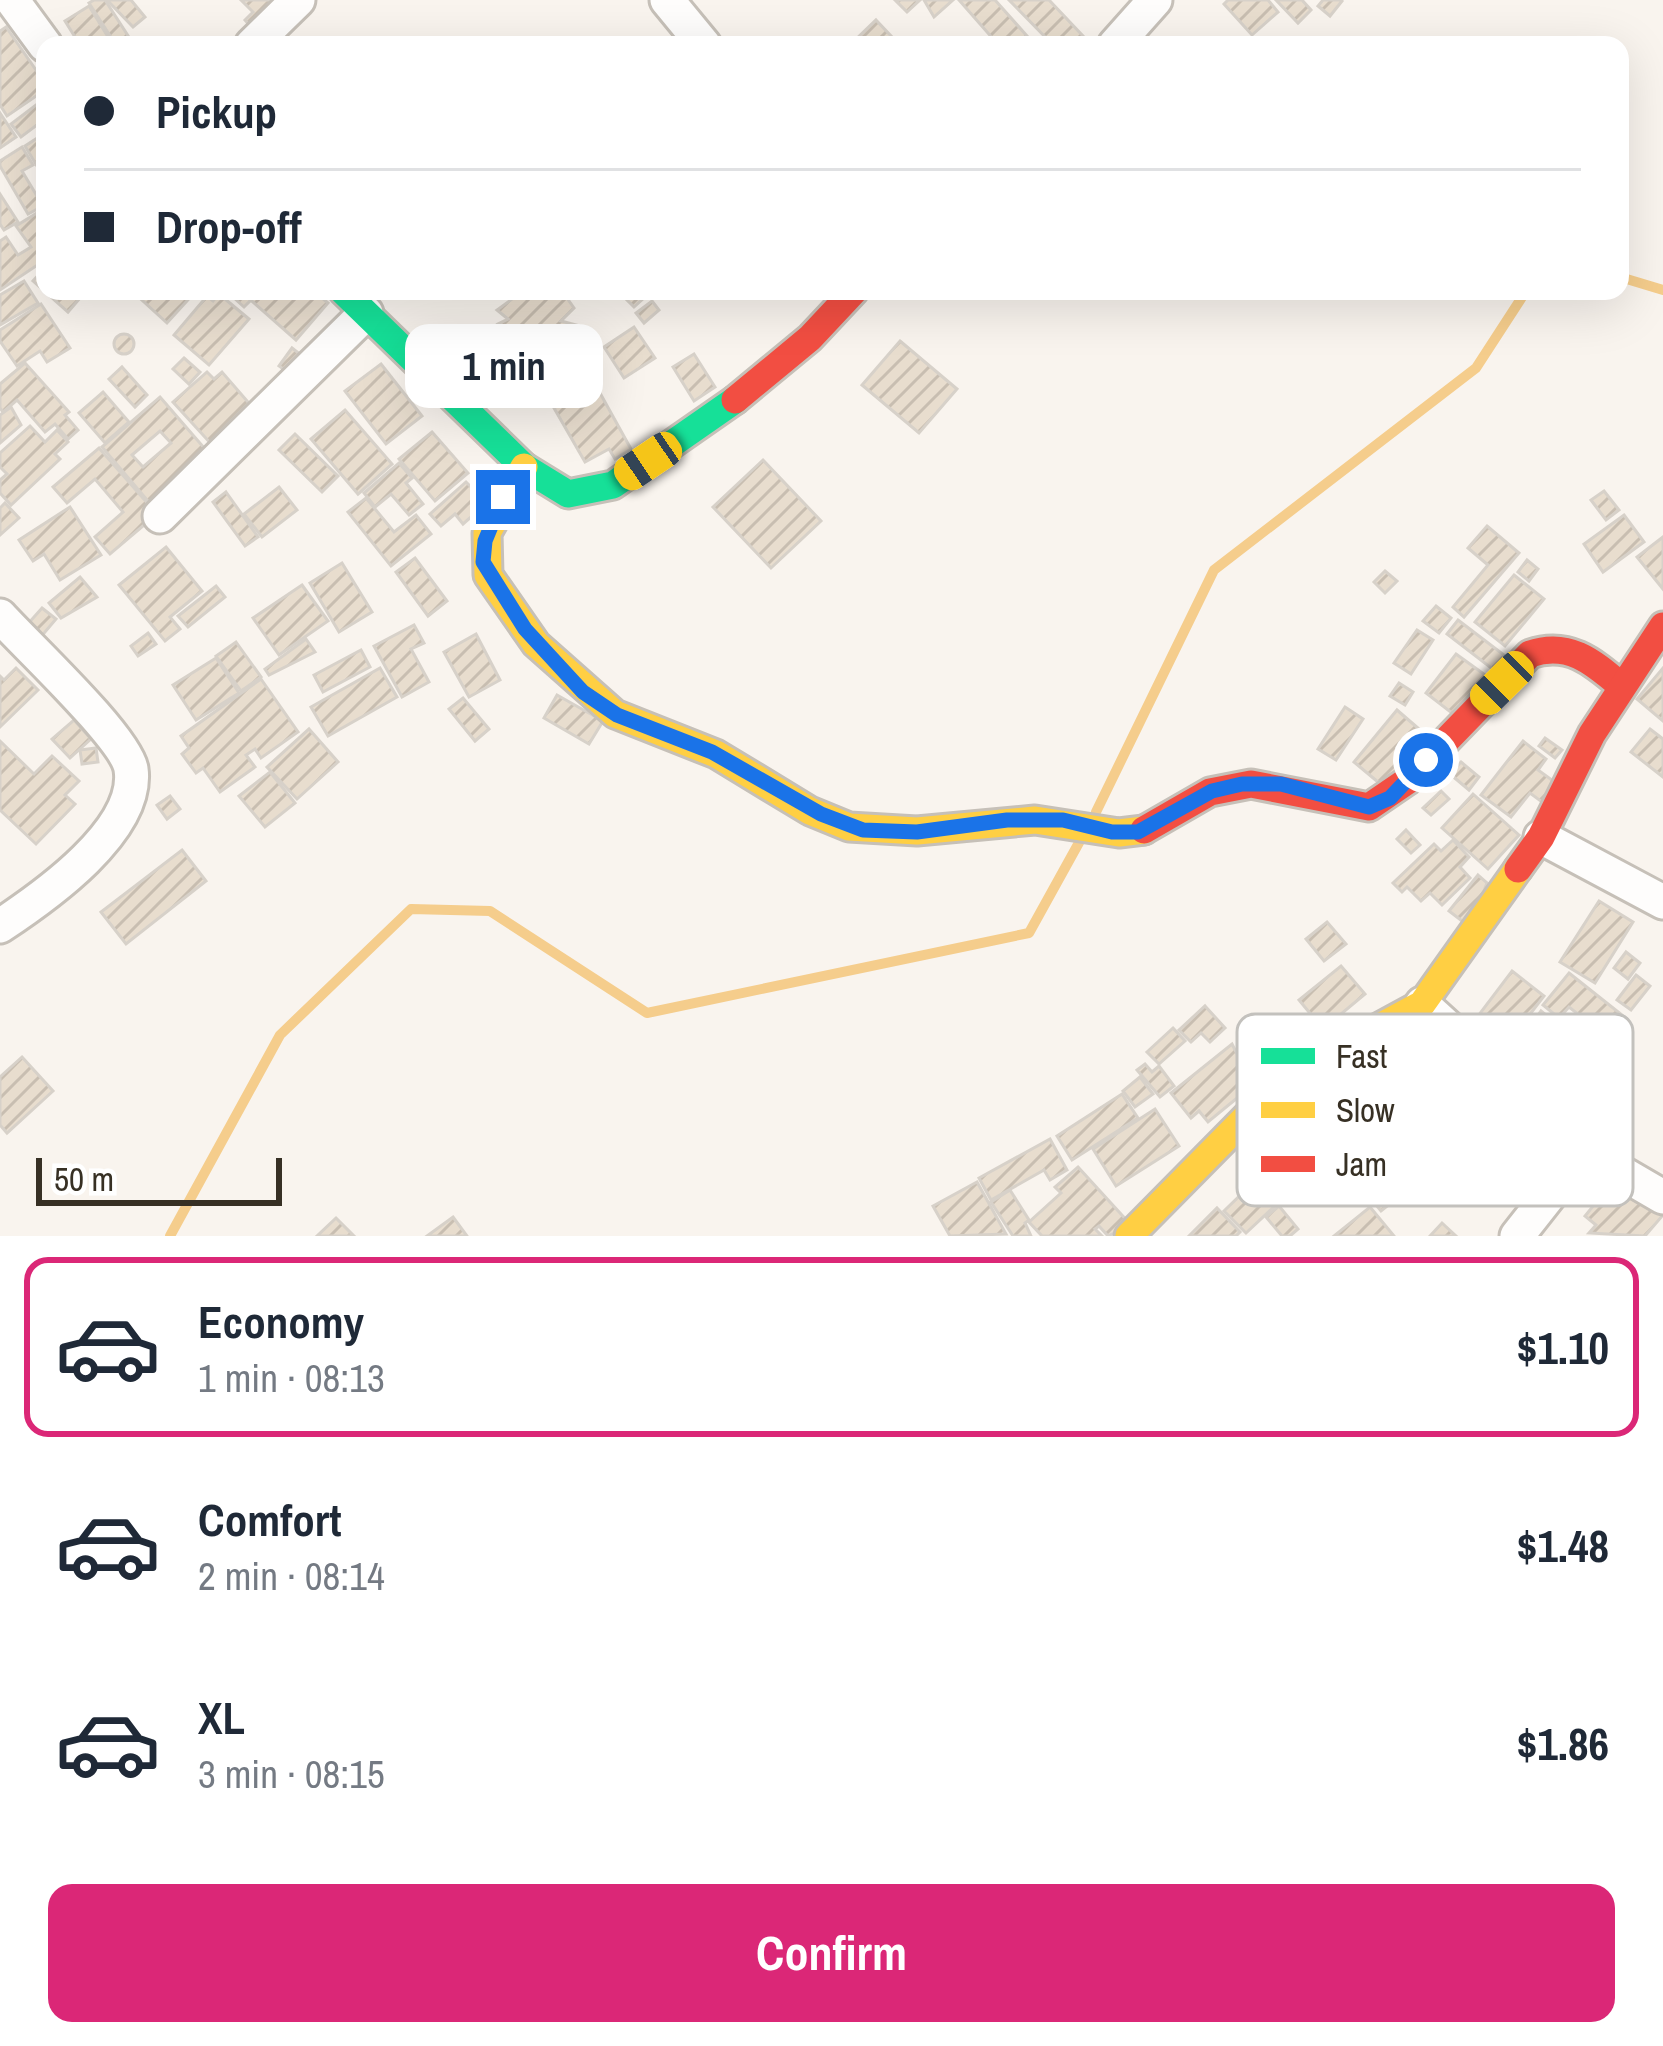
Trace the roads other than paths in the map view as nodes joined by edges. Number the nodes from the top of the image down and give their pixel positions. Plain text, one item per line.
1 (12, 0) edge
2 (298, 0) edge
3 (668, 0) edge
4 (1155, 0) edge
5 (38, 36) edge
6 (261, 36) edge
7 (697, 36) edge
8 (1122, 36) edge
9 (845, 300) edge
10 (354, 302) edge
11 (524, 467) junction
12 (160, 516) dead end
13 (0, 616) edge
14 (1663, 626) edge
15 (1620, 685) junction
16 (1541, 837) junction
17 (1663, 902) edge
18 (0, 926) edge
19 (1422, 1004) junction
20 (1403, 1014) edge
21 (1433, 1014) edge
22 (1237, 1126) edge
23 (1633, 1180) edge
24 (1663, 1198) edge
25 (1540, 1206) edge
26 (1129, 1236) edge
27 (1517, 1236) edge

1 - 5 street
2 - 6 street
3 - 7 street
4 - 8 street
9 - 11 street
10 - 11 street
10 - 12 street
11 - 15 street
13 - 18 street
14 - 15 street
15 - 16 street
16 - 17 street
16 - 19 street
19 - 20 street
19 - 21 street
22 - 26 street
23 - 24 street
25 - 27 street

